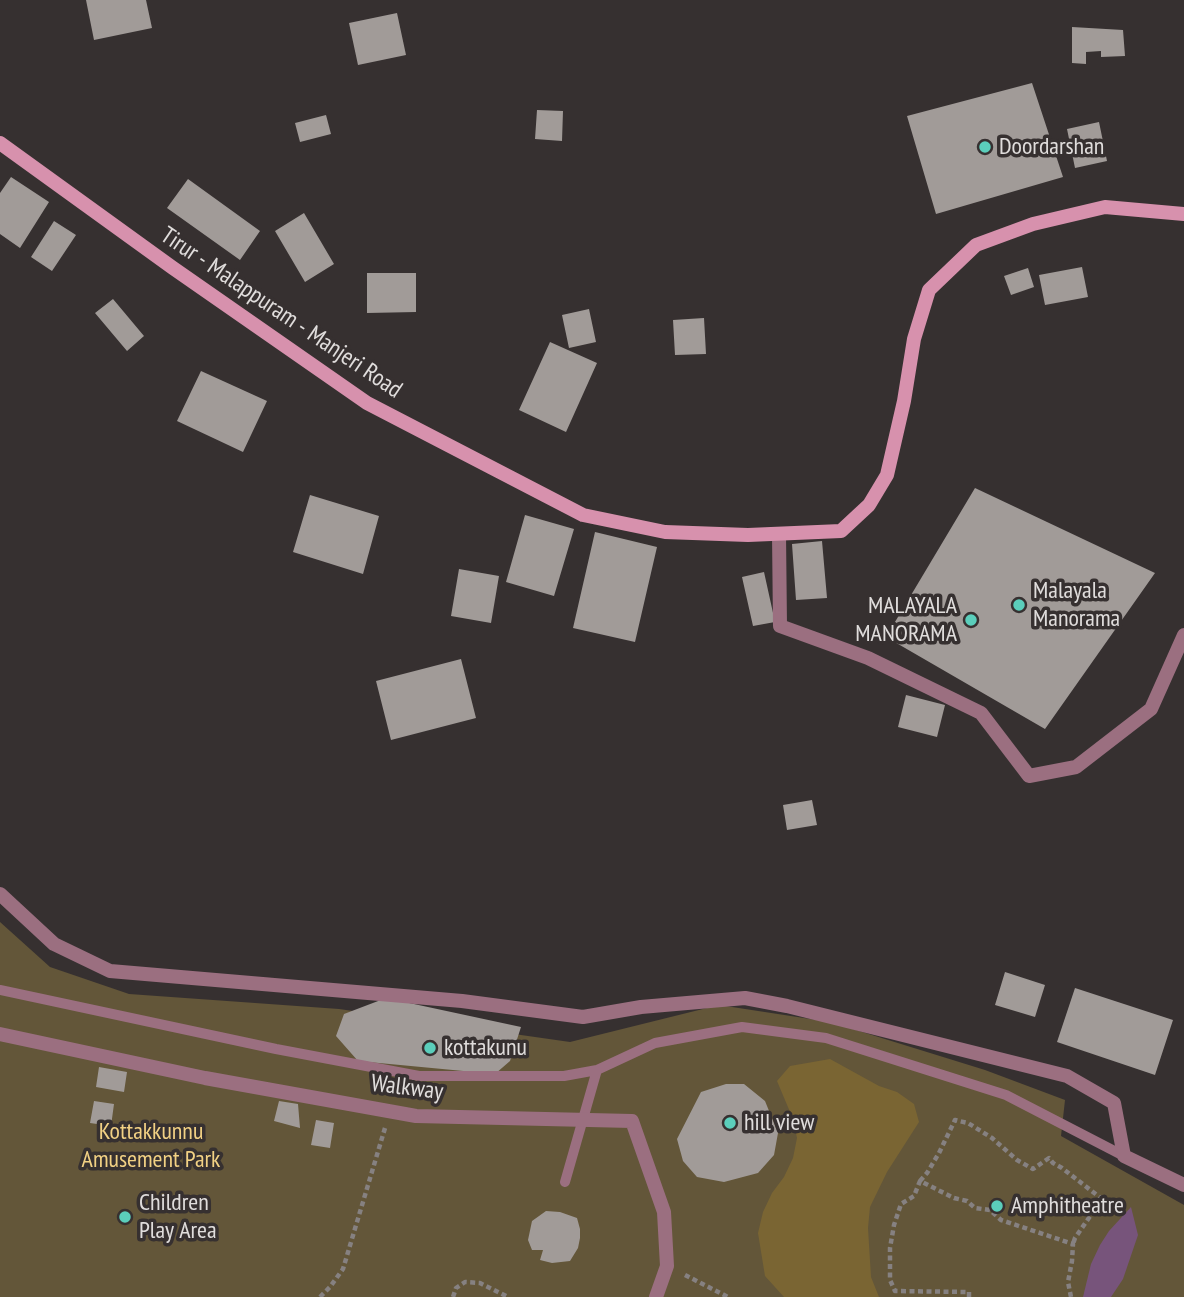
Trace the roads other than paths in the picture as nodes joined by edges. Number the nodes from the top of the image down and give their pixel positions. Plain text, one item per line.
1 (0, 143) edge
2 (1184, 214) edge
3 (779, 534) junction
4 (1184, 635) edge
5 (0, 894) edge
6 (0, 990) edge
7 (0, 1034) edge
8 (597, 1070) junction
9 (582, 1120) junction
10 (1124, 1156) junction
11 (565, 1182) dead end
12 (1184, 1185) edge
13 (656, 1297) edge

1 - 3 main road, Tirur - Malappuram - Manjeri Road
2 - 3 main road, Tirur - Malappuram - Manjeri Road
3 - 4 street
5 - 10 street
6 - 8 lane
7 - 9 street, Walkway
8 - 9 lane
8 - 10 lane
9 - 11 lane
9 - 13 street, Walkway
10 - 12 street

